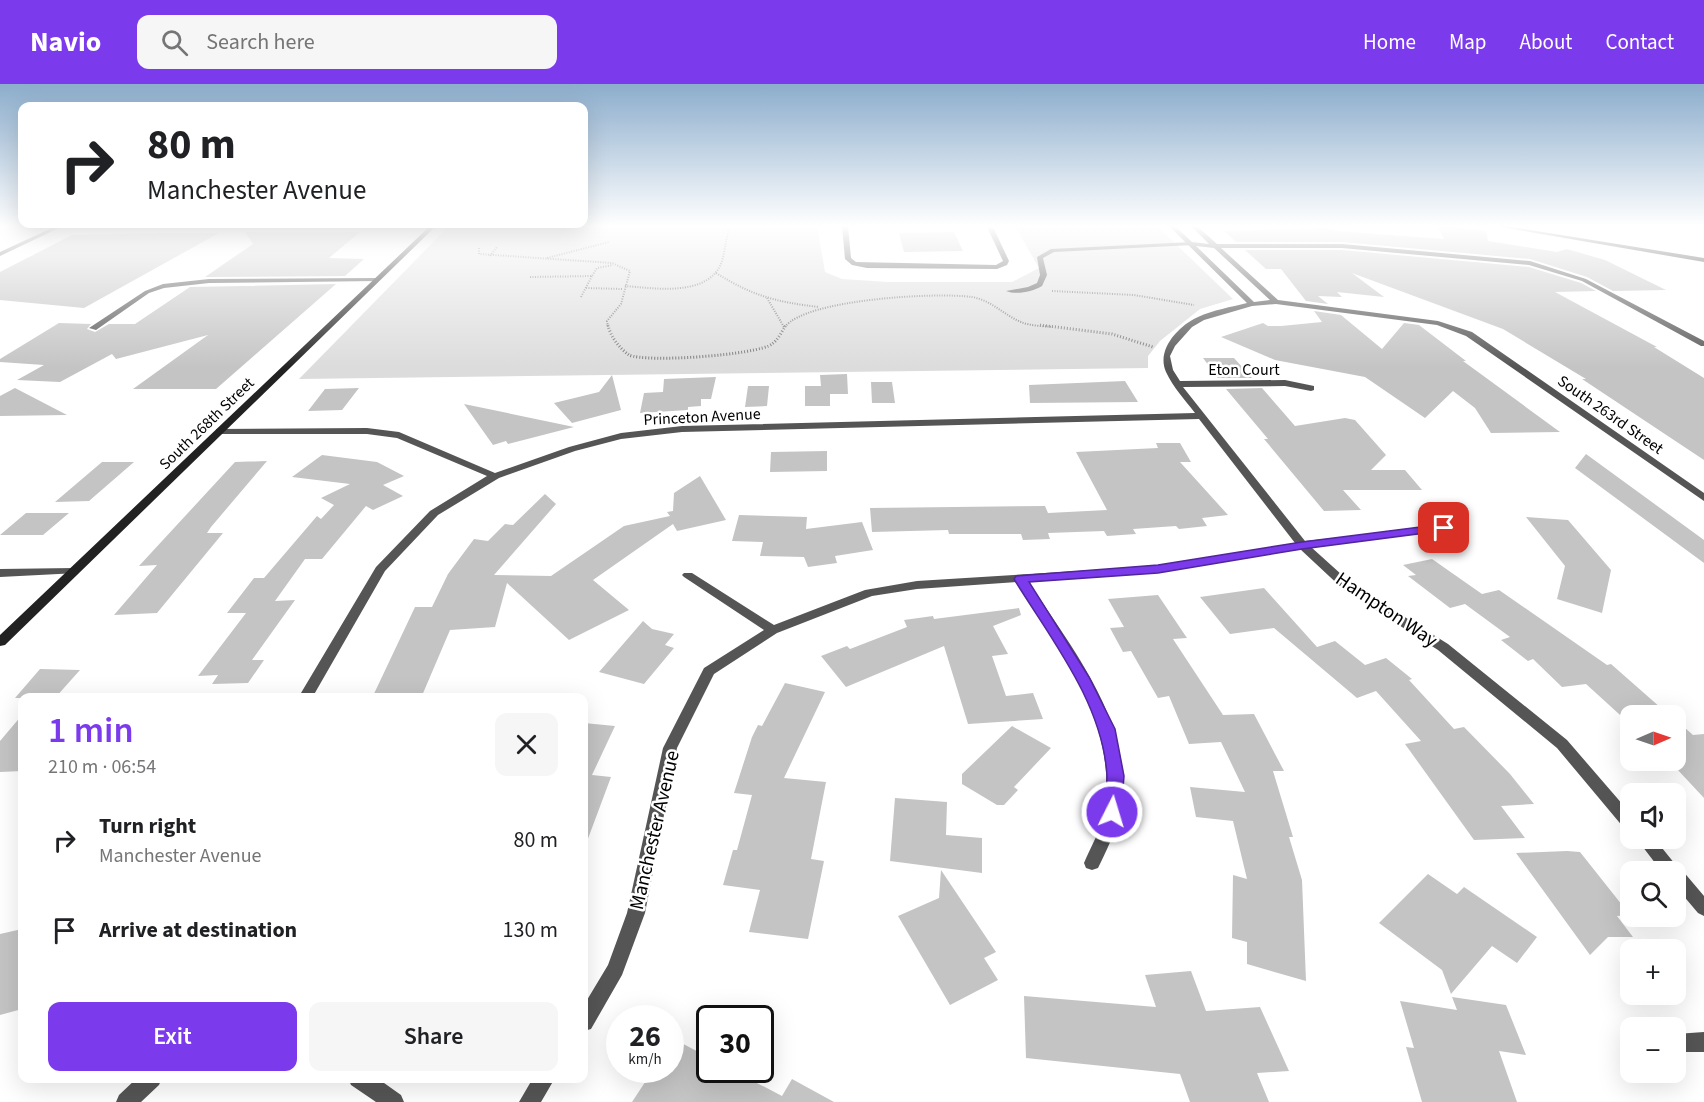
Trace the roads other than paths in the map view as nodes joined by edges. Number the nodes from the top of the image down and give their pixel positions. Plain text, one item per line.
1 (383, 274) edge
2 (1044, 274) edge
3 (1222, 274) edge
4 (1246, 274) edge
5 (1567, 274) edge
6 (376, 280) junction
7 (1010, 291) dead end
8 (1276, 302) junction
9 (1252, 303) junction
10 (93, 328) dead end
11 (1704, 344) edge
12 (1177, 384) junction
13 (1311, 388) dead end
14 (1202, 416) junction
15 (219, 431) junction
16 (495, 476) junction
17 (1704, 498) edge
18 (1444, 528) dead end
19 (1302, 545) junction
20 (74, 571) junction
21 (0, 573) edge
22 (688, 576) dead end
23 (1021, 579) junction
24 (773, 630) junction
25 (0, 642) edge
26 (308, 693) edge
27 (1620, 811) edge
28 (1653, 849) edge
29 (1663, 861) edge
30 (1092, 862) dead end
31 (1686, 888) edge
32 (1704, 909) edge
33 (588, 1015) edge
34 (1704, 1042) edge
35 (1686, 1043) edge
36 (147, 1083) edge
37 (366, 1083) edge
38 (542, 1083) edge
39 (126, 1102) edge
40 (394, 1102) edge
41 (529, 1102) edge

1 - 6 street, South 268th Street
2 - 7 street
3 - 9 street
4 - 8 street
5 - 11 street
6 - 10 street
6 - 15 street, South 268th Street
8 - 9 street
8 - 17 street, South 263rd Street
9 - 12 street, Hampton Way
12 - 13 street, Eton Court
12 - 14 street, Hampton Way
14 - 16 street, Princeton Avenue
14 - 19 street, Hampton Way
15 - 16 street
15 - 20 street, South 268th Street
16 - 26 street, Princeton Avenue
18 - 19 street, Manchester Avenue
19 - 23 street, Manchester Avenue
19 - 27 street, Hampton Way
20 - 21 street
20 - 25 street, South 268th Street
22 - 24 street
23 - 24 street, Manchester Avenue
23 - 30 street
24 - 33 street, Manchester Avenue
28 - 29 street
31 - 32 street
34 - 35 street
36 - 39 street
37 - 40 street
38 - 41 street

